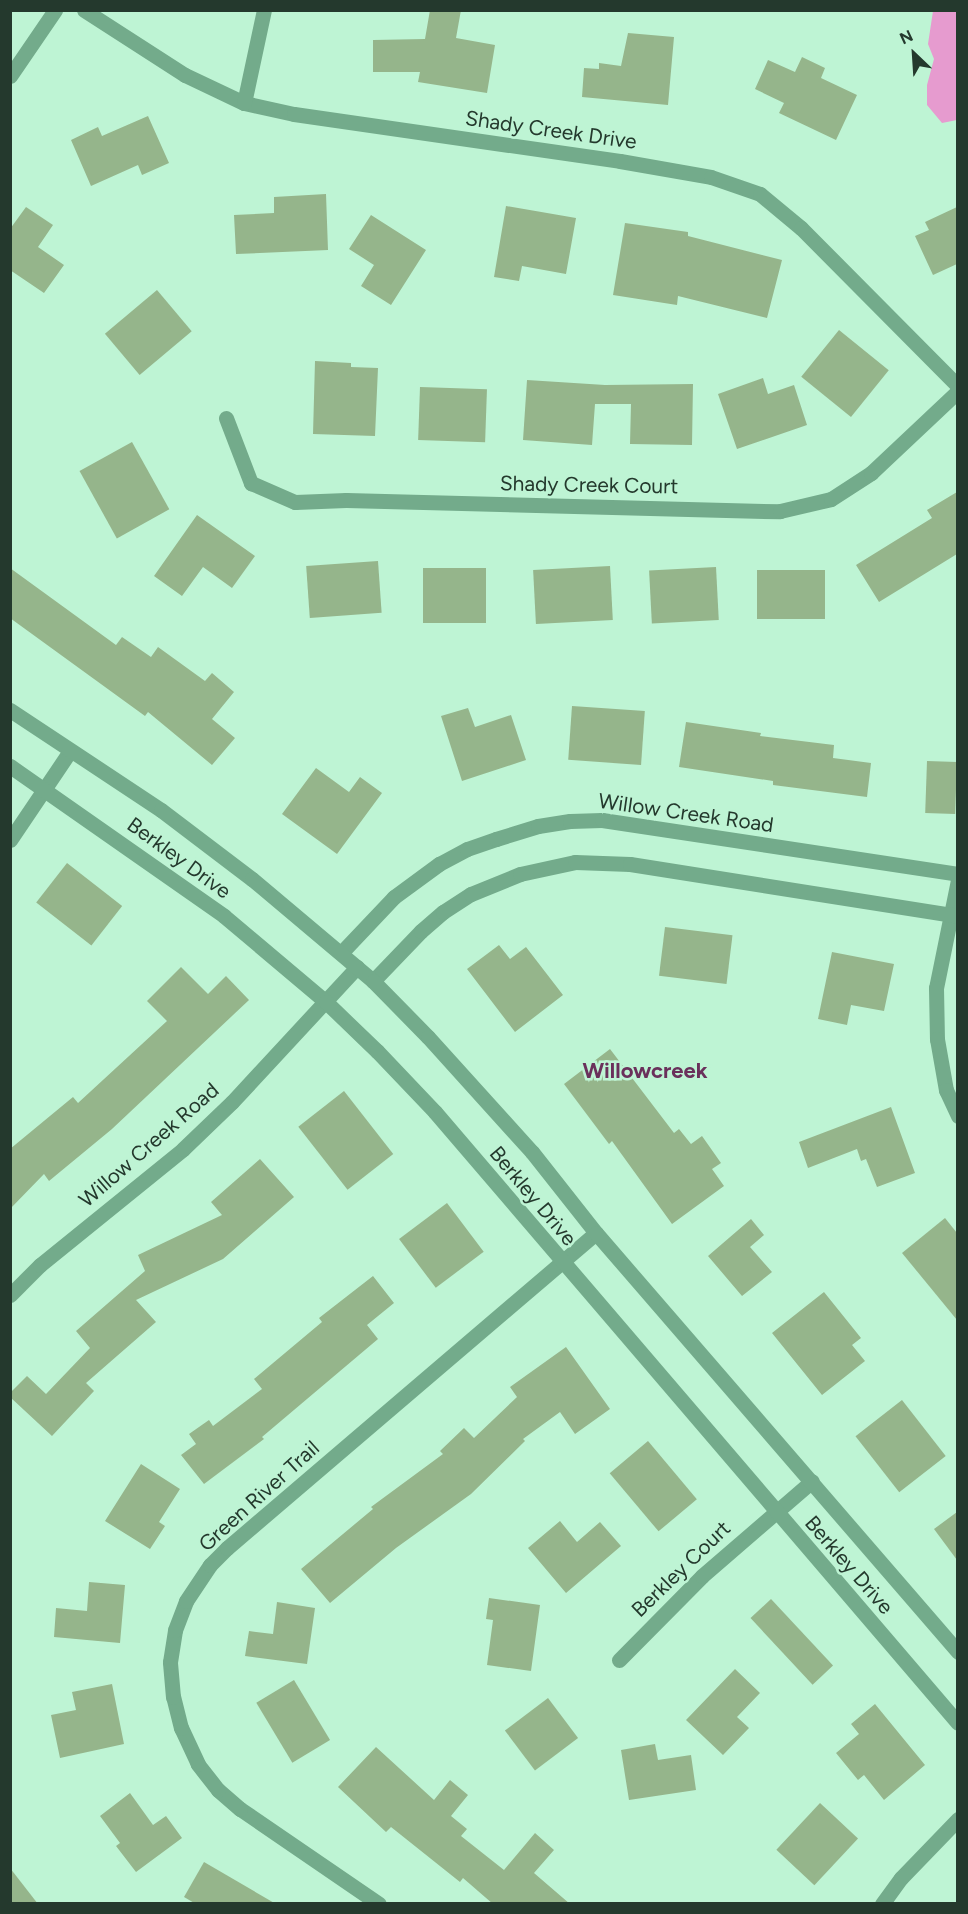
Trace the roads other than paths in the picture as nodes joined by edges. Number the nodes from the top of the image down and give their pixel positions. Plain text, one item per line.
1 (55, 10) edge
2 (84, 10) edge
3 (264, 10) edge
4 (10, 76) edge
5 (244, 103) junction
6 (957, 386) edge
7 (957, 391) edge
8 (226, 418) dead end
9 (10, 710) edge
10 (70, 751) junction
11 (10, 766) edge
12 (45, 790) junction
13 (10, 840) edge
14 (957, 874) edge
15 (957, 880) edge
16 (954, 916) edge
17 (341, 953) junction
18 (357, 967) junction
19 (373, 981) junction
20 (326, 1002) junction
21 (957, 1116) edge
22 (596, 1233) junction
23 (562, 1262) junction
24 (10, 1295) edge
25 (812, 1480) junction
26 (775, 1510) junction
27 (957, 1652) edge
28 (619, 1660) dead end
29 (957, 1723) edge
30 (957, 1819) edge
31 (379, 1904) edge
32 (882, 1904) edge

1 - 4 street
2 - 5 street, Shady Creek Drive
3 - 5 street
5 - 6 street, Shady Creek Drive
7 - 8 street, Shady Creek Court
9 - 10 street, Berkley Drive
10 - 12 street
10 - 17 street, Berkley Drive
11 - 12 street, Berkley Drive
12 - 13 street
12 - 20 street, Berkley Drive
14 - 17 street, Willow Creek Road
15 - 16 street
16 - 19 street
16 - 21 street
17 - 18 street, Berkley Drive
18 - 19 street, Berkley Drive
18 - 20 street, Willow Creek Road
19 - 22 street, Berkley Drive
20 - 23 street, Berkley Drive
20 - 24 street, Willow Creek Road
22 - 23 street, Green River Trail
22 - 25 street, Berkley Drive
23 - 26 street, Berkley Drive
23 - 31 street, Green River Trail
25 - 26 street, Berkley Court
25 - 27 street, Berkley Drive
26 - 28 street, Berkley Court
26 - 29 street, Berkley Drive
30 - 32 street

